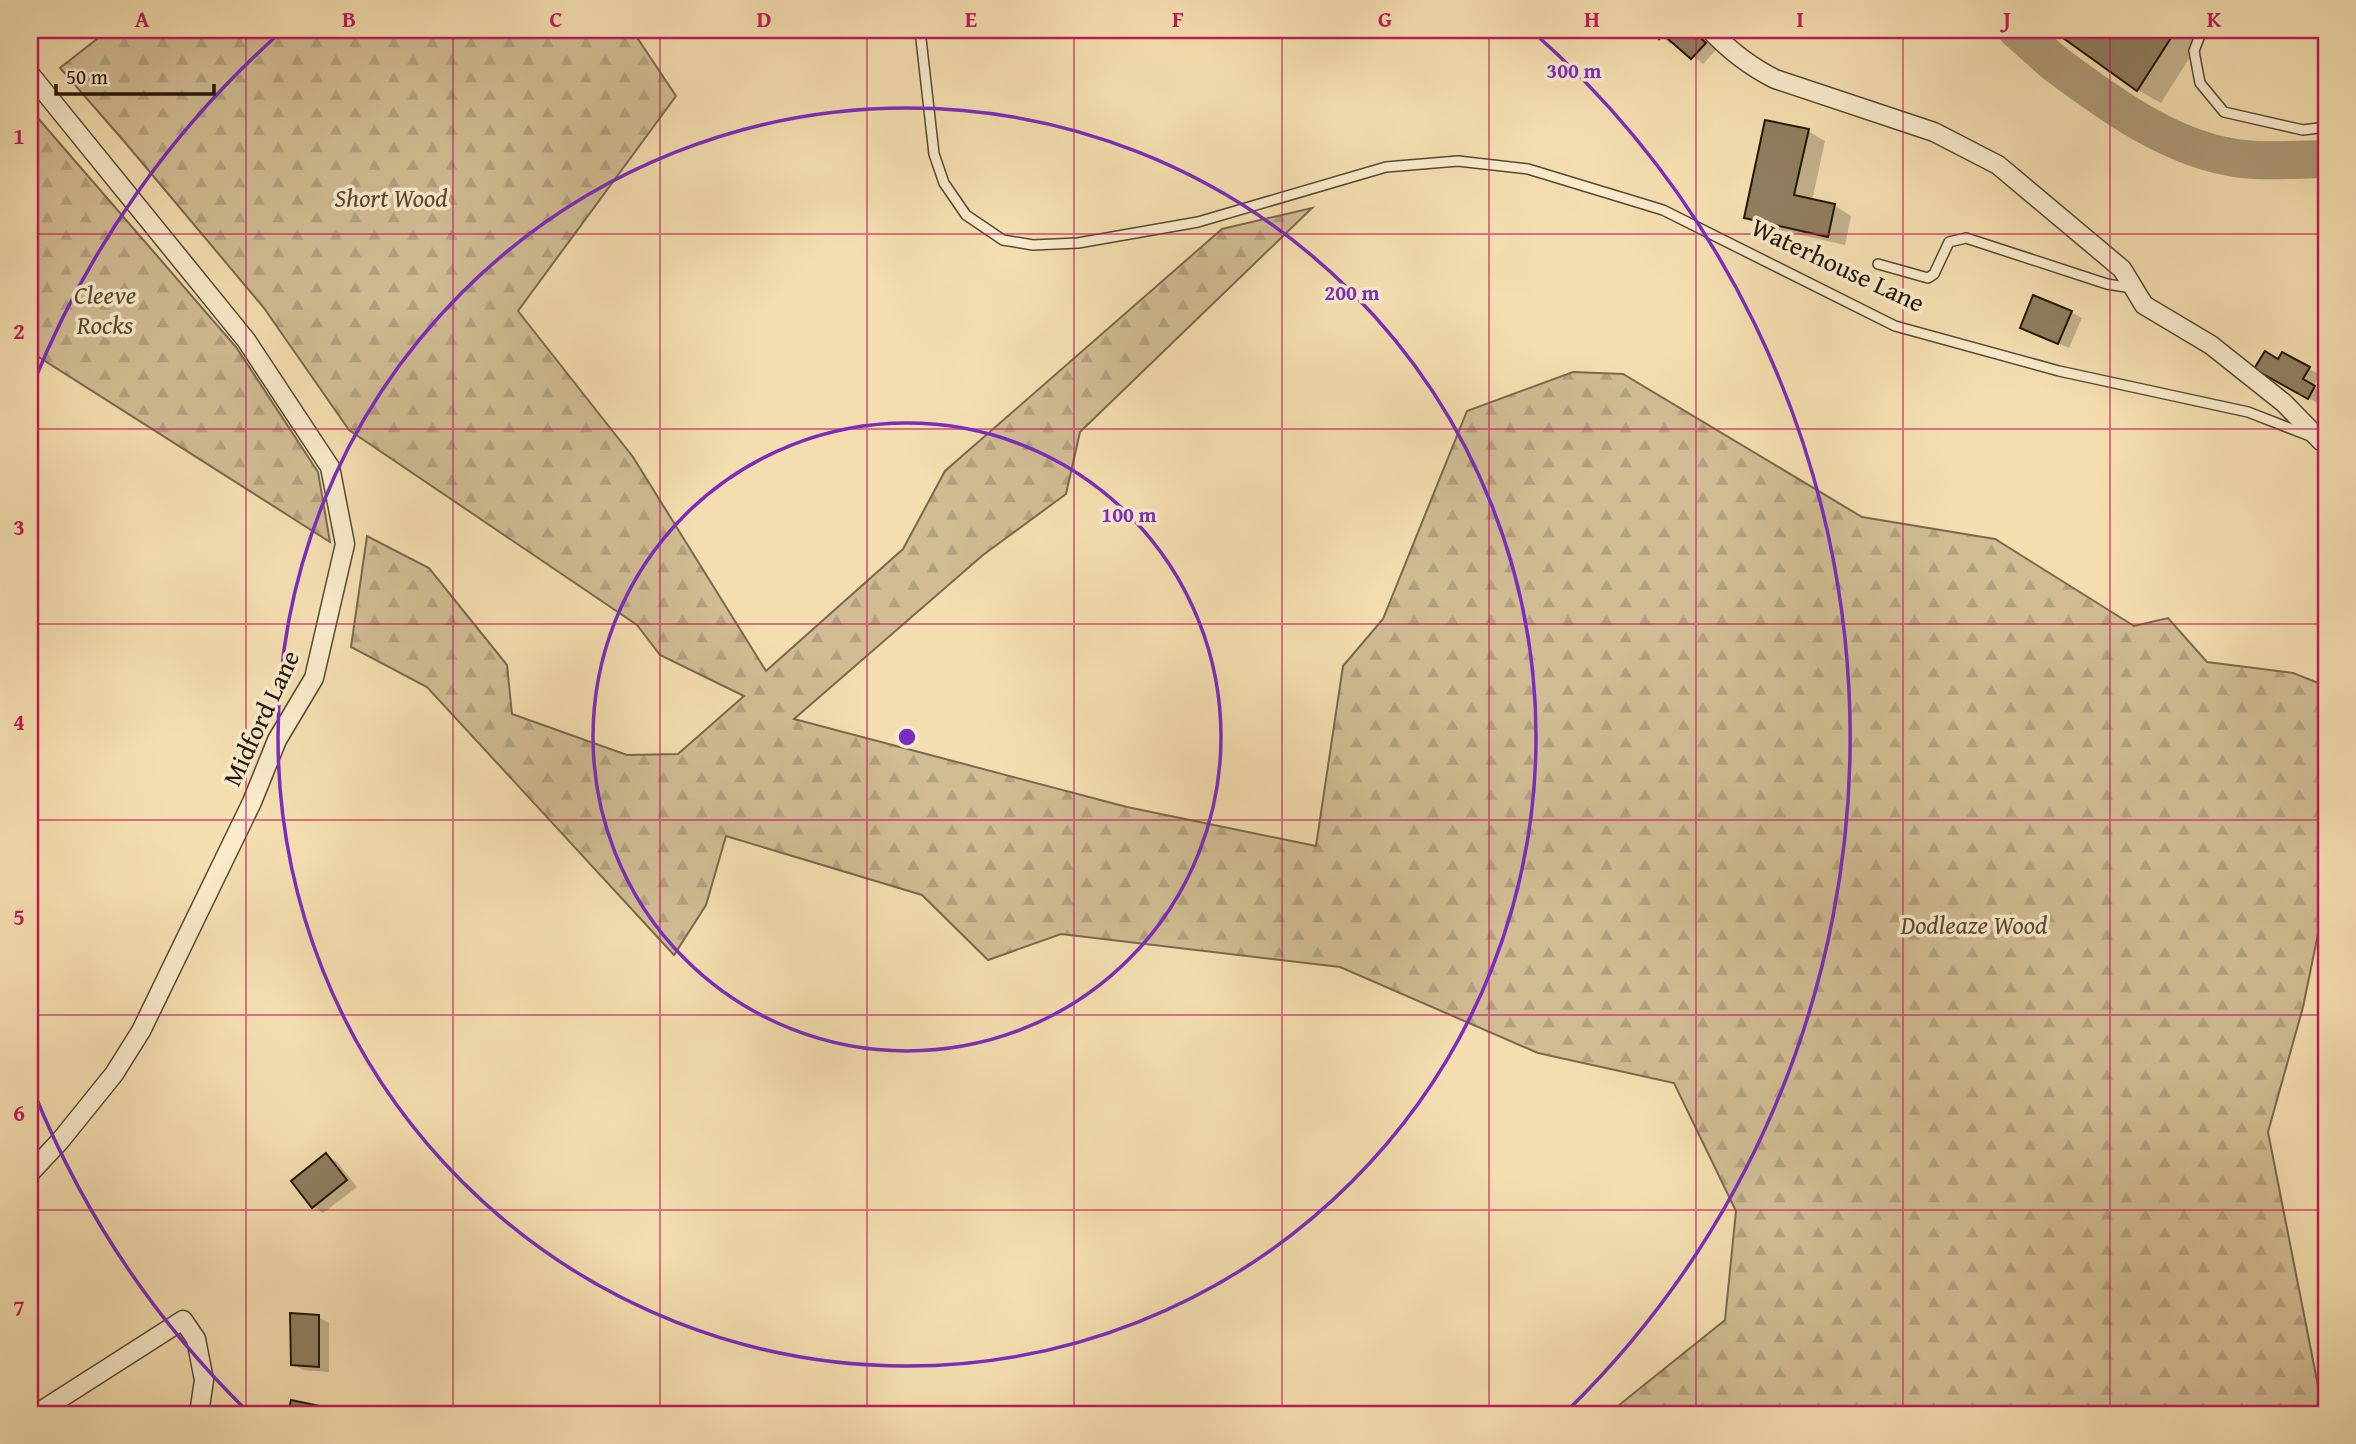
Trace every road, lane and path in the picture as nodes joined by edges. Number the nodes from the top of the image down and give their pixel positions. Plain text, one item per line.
1 (920, 30) edge
2 (1710, 30) edge
3 (2202, 30) edge
4 (30, 74) edge
5 (2326, 127) edge
6 (1878, 264) dead end
7 (2134, 288) junction
8 (2324, 442) edge
9 (30, 1173) edge
10 (36, 1414) edge
11 (199, 1414) edge

1 - 8 lane, Waterhouse Lane
2 - 7 street
3 - 5 lane
4 - 9 street, Midford Lane
6 - 7 lane
7 - 8 street
10 - 11 street

